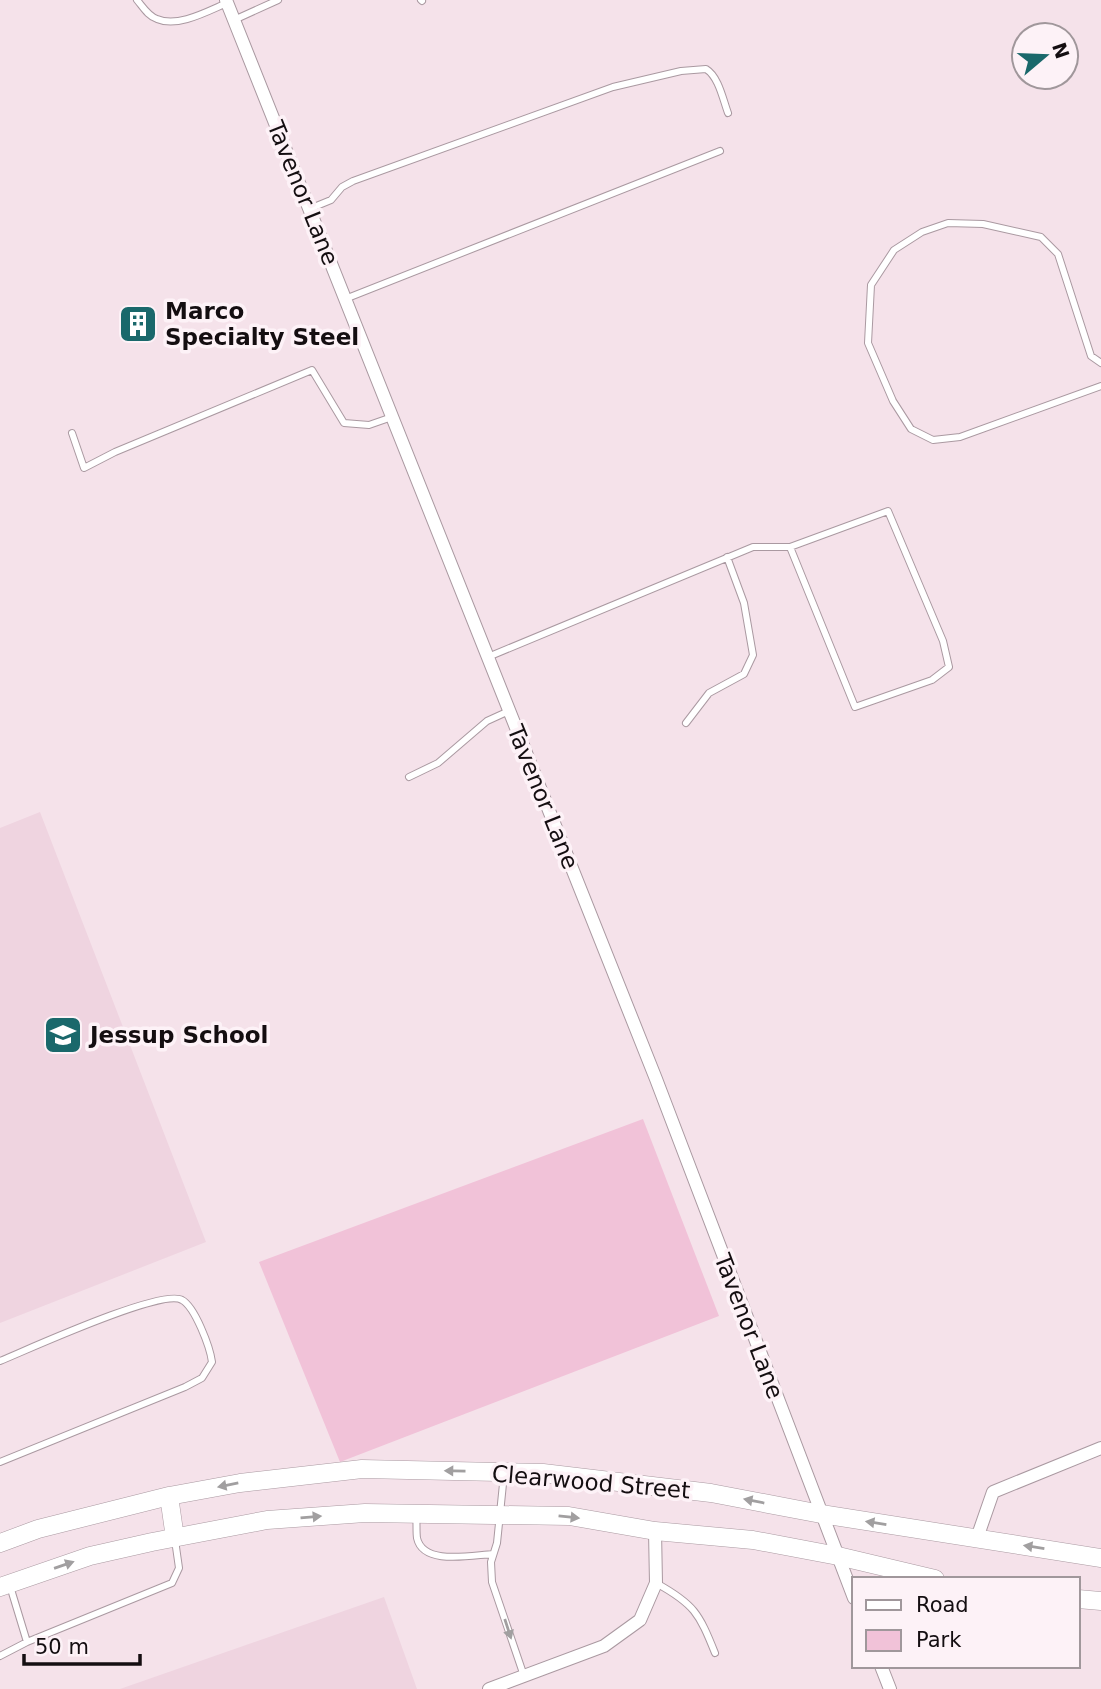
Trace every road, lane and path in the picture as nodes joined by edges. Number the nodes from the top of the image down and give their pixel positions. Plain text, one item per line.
1 (137, 0) edge
2 (278, 0) edge
3 (227, 2) edge
4 (234, 20) junction
5 (728, 113) dead end
6 (720, 151) dead end
7 (309, 209) junction
8 (345, 299) junction
9 (1101, 363) edge
10 (1101, 386) edge
11 (392, 417) junction
12 (72, 433) dead end
13 (790, 547) junction
14 (727, 557) junction
15 (488, 657) junction
16 (509, 711) junction
17 (686, 723) dead end
18 (409, 777) dead end
19 (0, 1361) edge
20 (1101, 1448) edge
21 (0, 1462) edge
22 (504, 1472) junction
23 (169, 1496) junction
24 (416, 1513) junction
25 (501, 1514) junction
26 (821, 1514) junction
27 (654, 1531) junction
28 (175, 1538) junction
29 (977, 1538) junction
30 (0, 1543) edge
31 (494, 1554) junction
32 (838, 1556) junction
33 (1101, 1558) edge
34 (926, 1577) edge
35 (656, 1583) junction
36 (5, 1586) edge
37 (852, 1593) edge
38 (1080, 1599) edge
39 (1101, 1601) edge
40 (27, 1642) junction
41 (715, 1653) dead end
42 (0, 1656) edge
43 (882, 1668) edge
44 (524, 1676) junction
45 (489, 1689) edge
46 (890, 1689) edge

1 - 3 lane
2 - 4 lane
3 - 4 street, Tavenor Lane
4 - 7 street, Tavenor Lane
5 - 7 lane
6 - 8 lane
7 - 8 street, Tavenor Lane
8 - 11 street, Tavenor Lane
9 - 10 lane
11 - 12 lane
11 - 15 street, Tavenor Lane
13 - 13 lane
13 - 14 lane
14 - 15 lane
14 - 17 lane
15 - 16 street, Tavenor Lane
16 - 18 lane
16 - 26 street, Tavenor Lane
19 - 21 lane
20 - 29 street
22 -> 23 main road, Clearwood Street
22 - 25 lane
26 -> 22 main road, Clearwood Street
23 - 28 main road
23 - 30 main road, Clearwood Street
24 - 25 main road, Clearwood Street
28 -> 24 main road, Clearwood Street
24 - 31 lane
25 -> 27 main road, Clearwood Street
25 - 31 lane
29 -> 26 main road, Clearwood Street
26 - 32 street, Tavenor Lane
27 - 32 main road, Clearwood Street
27 - 35 street
36 -> 28 main road, Clearwood Street
28 - 40 lane
33 -> 29 main road, Clearwood Street
31 -> 44 lane
32 - 34 main road, Clearwood Street
32 - 37 street, Tavenor Lane
35 - 41 lane
35 - 44 street
36 - 40 lane
38 - 39 main road
40 - 42 lane
43 - 46 street
44 - 45 street

